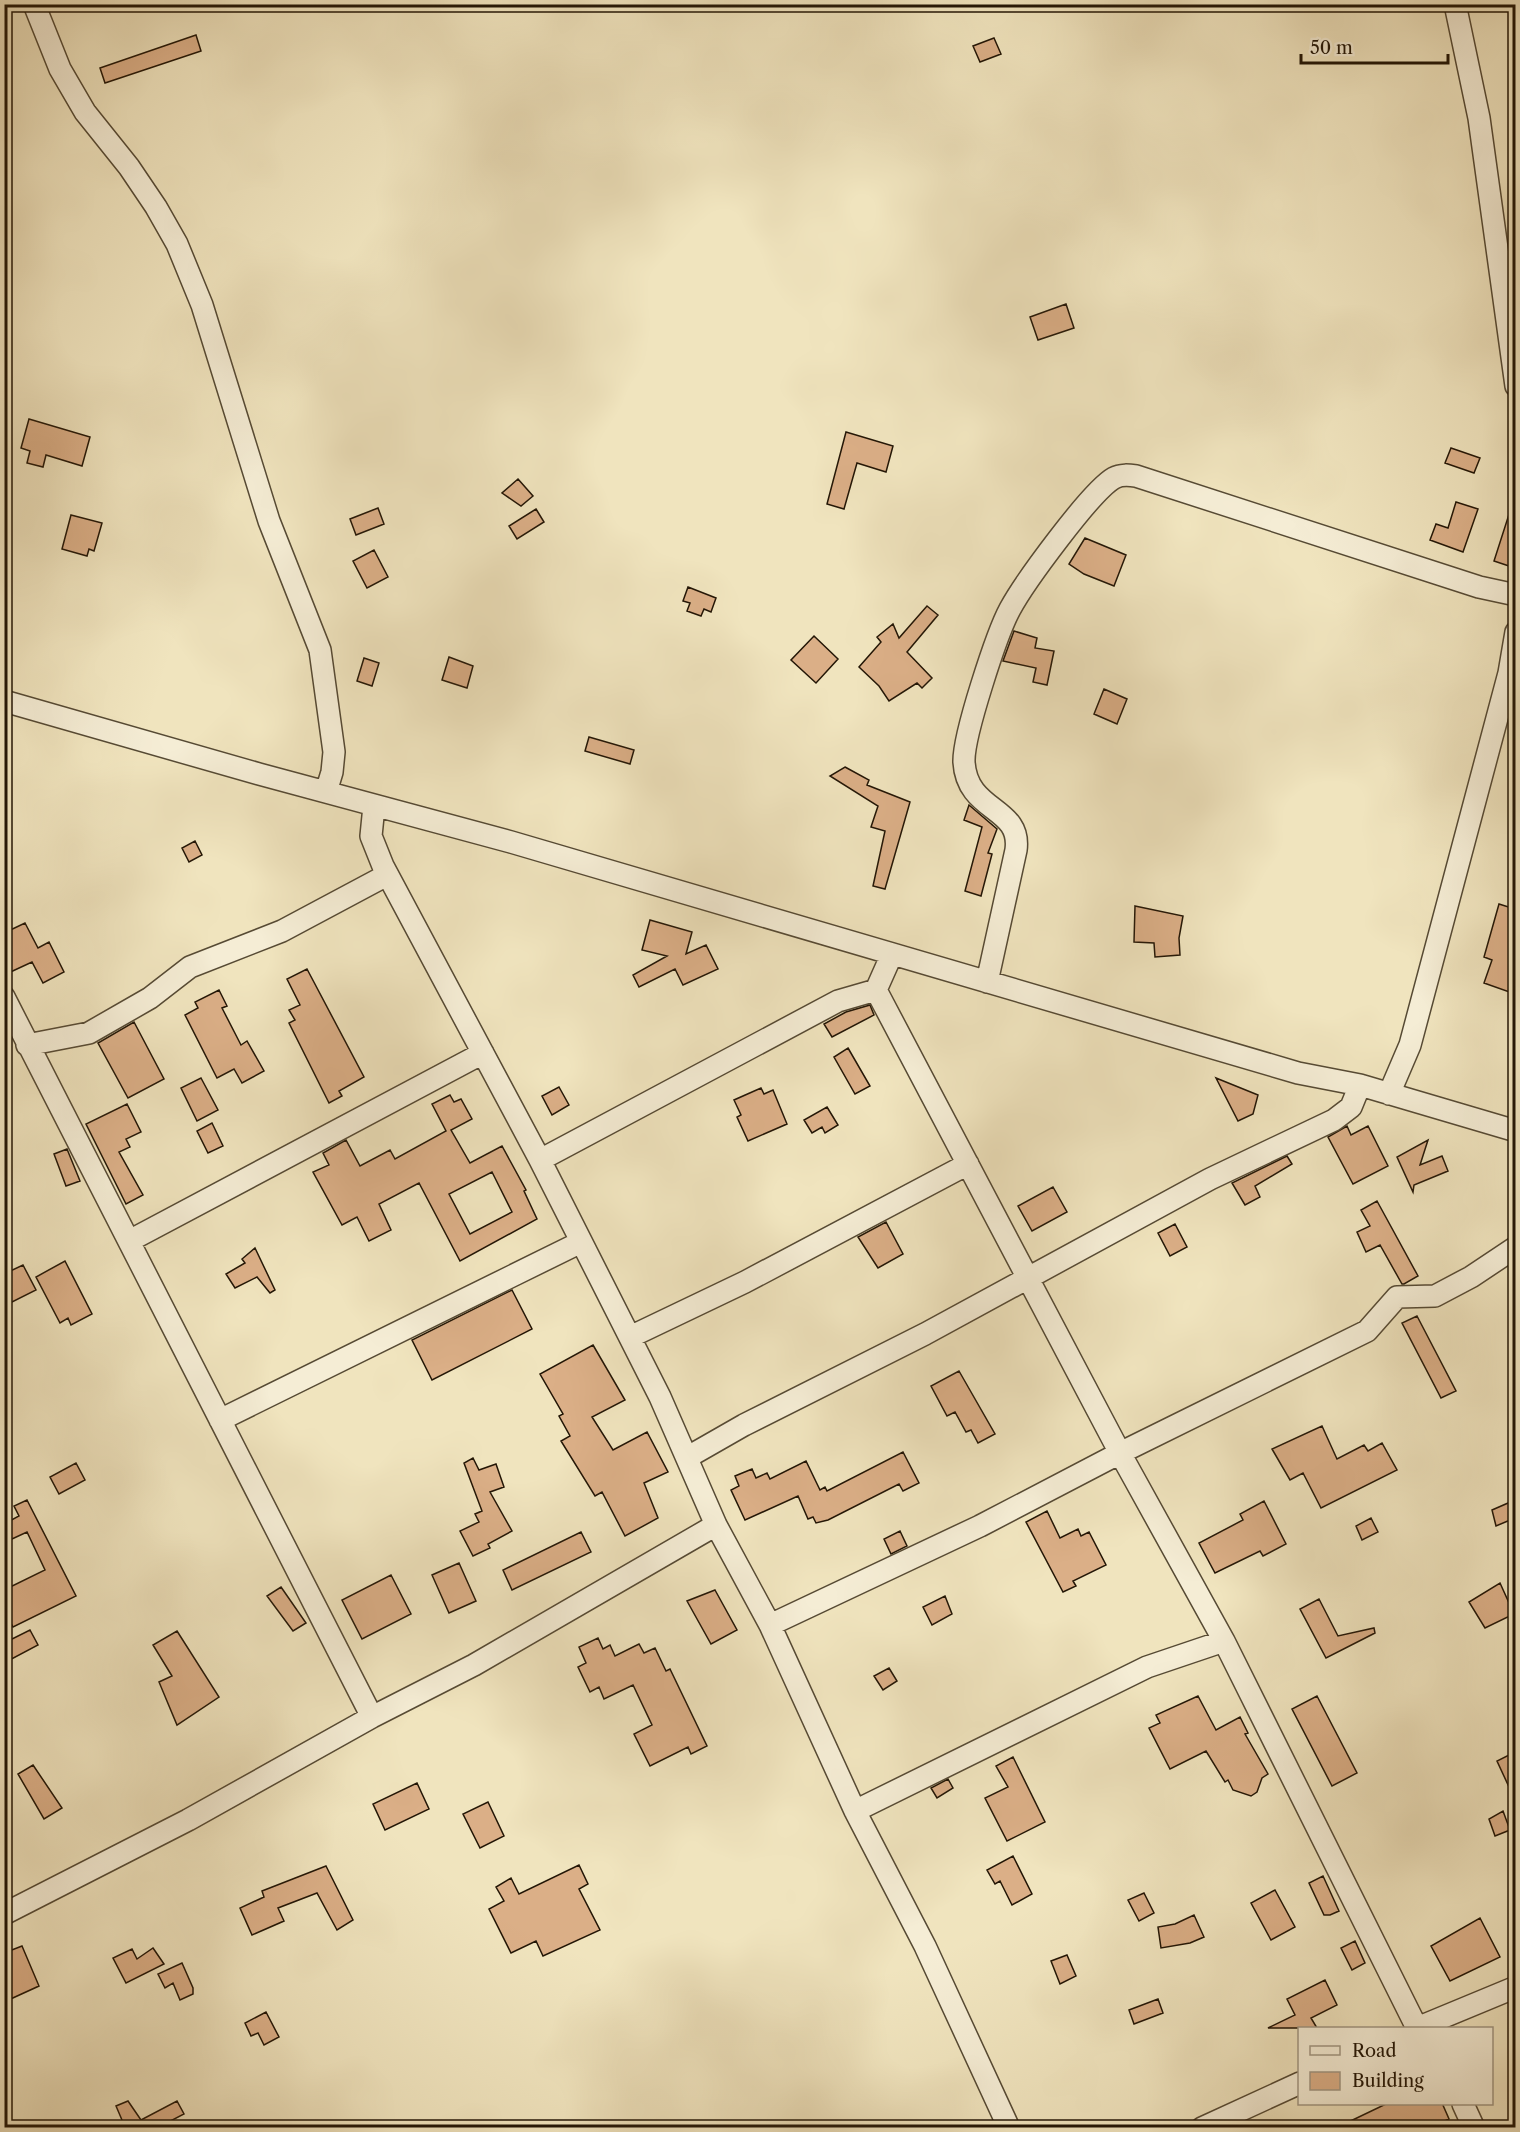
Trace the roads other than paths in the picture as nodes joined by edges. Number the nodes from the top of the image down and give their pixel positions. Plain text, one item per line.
1 (34, 4) edge
2 (1455, 4) edge
3 (1515, 386) edge
4 (1515, 595) edge
5 (1515, 632) edge
6 (1512, 673) edge
7 (4, 700) edge
8 (326, 792) junction
9 (374, 806) junction
10 (387, 875) junction
11 (892, 954) junction
12 (987, 982) junction
13 (876, 990) junction
14 (4, 997) edge
15 (27, 1045) junction
16 (483, 1053) junction
17 (1360, 1085) junction
18 (1389, 1094) junction
19 (1515, 1131) edge
20 (540, 1160) junction
21 (968, 1164) junction
22 (131, 1240) junction
23 (581, 1242) junction
24 (1515, 1247) edge
25 (1027, 1278) junction
26 (630, 1337) junction
27 (220, 1420) junction
28 (1120, 1453) junction
29 (688, 1456) junction
30 (716, 1525) junction
31 (770, 1625) junction
32 (1224, 1641) junction
33 (372, 1717) junction
34 (855, 1811) junction
35 (4, 1914) edge
36 (1515, 1987) edge
37 (1423, 2027) edge
38 (1298, 2084) edge
39 (1464, 2105) edge
40 (1241, 2119) edge
41 (1009, 2127) edge
42 (1202, 2127) edge
43 (1474, 2127) edge

1 - 8 street
2 - 3 street
4 - 12 street
5 - 6 street
6 - 18 street
7 - 8 street
8 - 9 street
9 - 10 street
9 - 11 street
10 - 15 street
10 - 16 street
11 - 12 street
11 - 13 street
12 - 17 street
13 - 20 street
13 - 21 street
14 - 15 street
15 - 22 street
16 - 20 street
16 - 22 street
17 - 18 street
17 - 25 street
18 - 19 street
20 - 23 street
21 - 25 street
21 - 26 street
22 - 27 street
23 - 26 street
23 - 27 street
24 - 28 street
25 - 28 street
25 - 29 street
26 - 29 street
27 - 33 street
28 - 31 street
28 - 32 street
29 - 30 street
30 - 31 street
30 - 33 street
31 - 34 street
32 - 34 street
32 - 37 street
33 - 35 street
34 - 41 street
36 - 37 street
38 - 40 street
39 - 43 street
40 - 42 street

